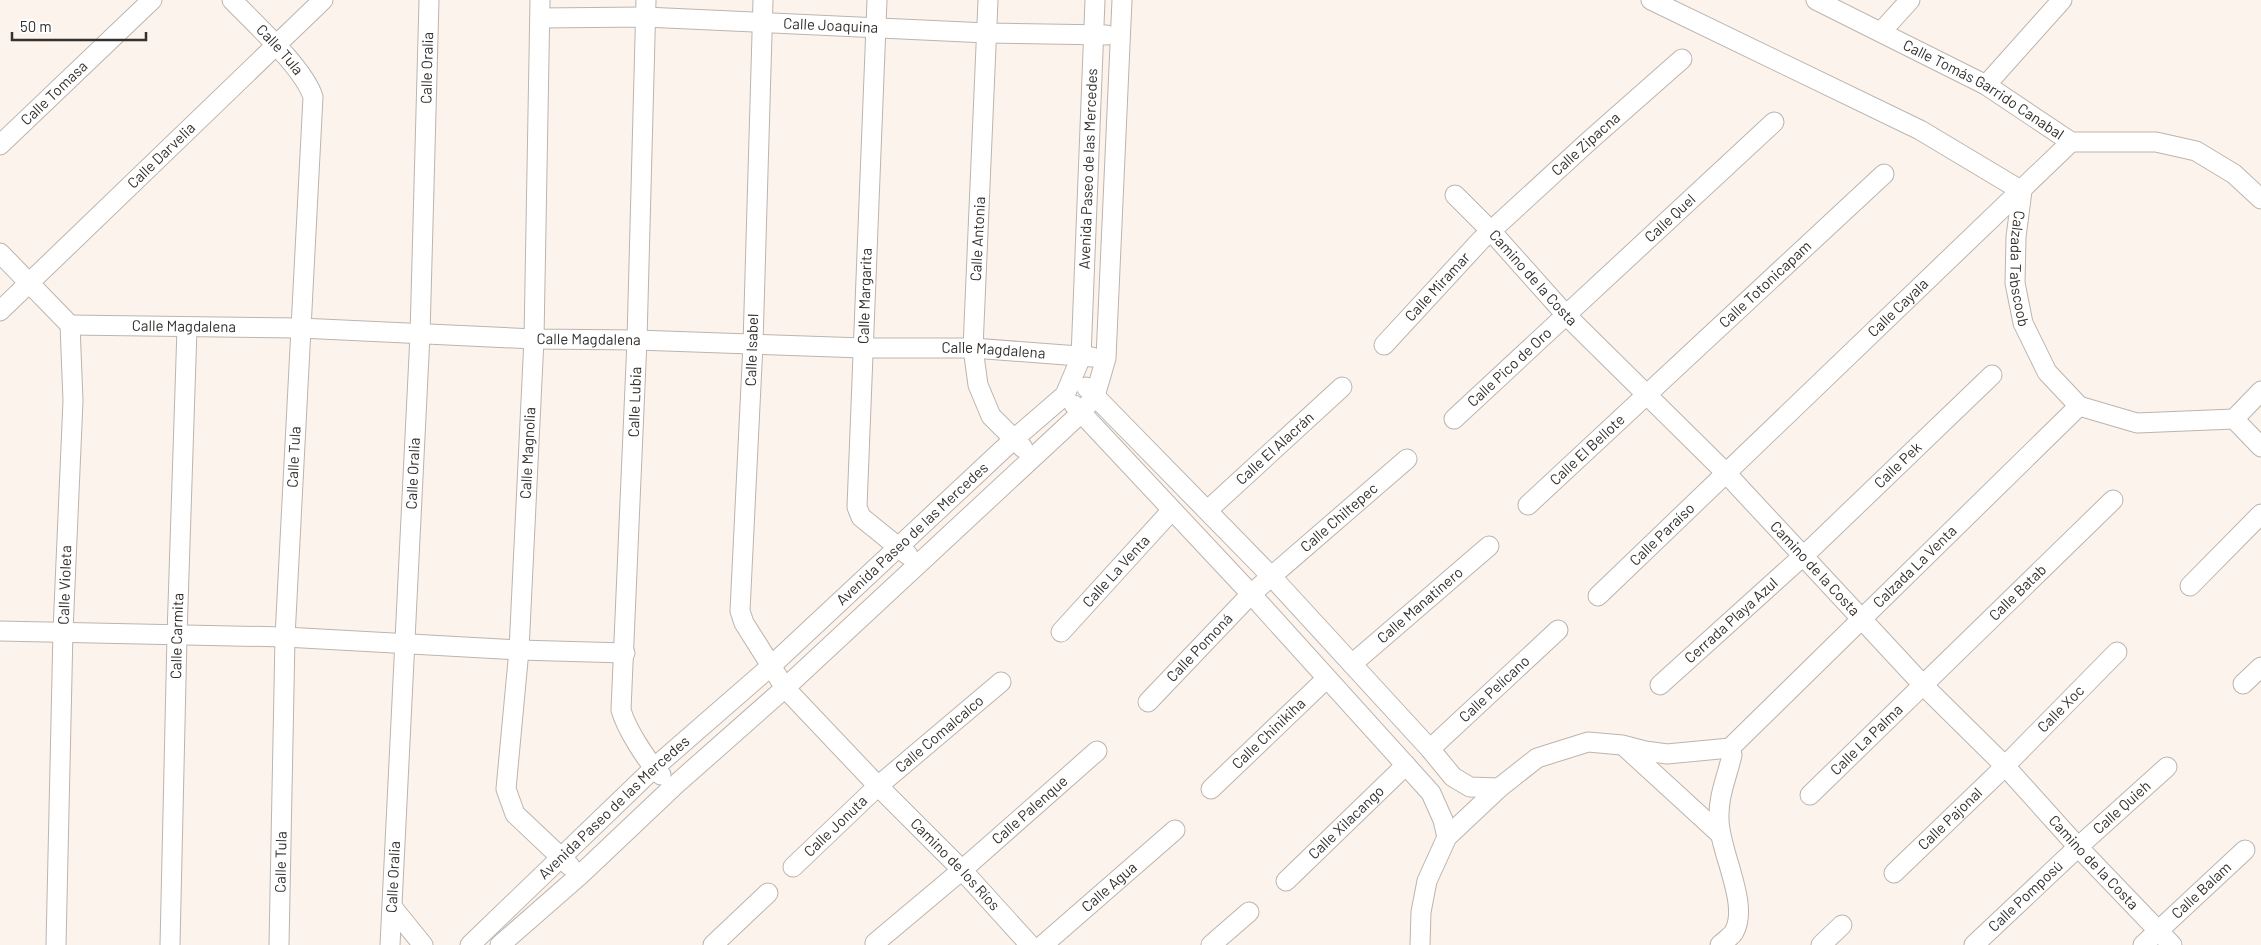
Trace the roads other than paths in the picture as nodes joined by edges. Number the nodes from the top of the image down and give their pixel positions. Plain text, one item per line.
1 (152, 0) edge
2 (232, 0) edge
3 (323, 0) edge
4 (429, 0) edge
5 (763, 0) edge
6 (878, 0) edge
7 (988, 0) edge
8 (1096, 0) edge
9 (1122, 0) edge
10 (1650, 0) edge
11 (1816, 0) edge
12 (1910, 0) edge
13 (2062, 0) edge
14 (540, 9) edge
15 (646, 9) edge
16 (762, 24) junction
17 (877, 27) junction
18 (1881, 32) junction
19 (987, 33) junction
20 (1094, 35) junction
21 (1121, 35) junction
22 (276, 46) junction
23 (1682, 59) dead end
24 (1986, 85) junction
25 (1774, 122) dead end
26 (2071, 142) junction
27 (0, 145) edge
28 (1884, 174) dead end
29 (2022, 191) junction
30 (1455, 195) dead end
31 (2261, 199) edge
32 (1491, 231) junction
33 (0, 253) edge
34 (30, 282) junction
35 (0, 311) edge
36 (1566, 315) junction
37 (70, 325) junction
38 (187, 328) junction
39 (300, 328) junction
40 (420, 335) junction
41 (534, 339) junction
42 (637, 340) junction
43 (752, 344) junction
44 (1384, 345) dead end
45 (863, 348) junction
46 (973, 348) junction
47 (1081, 357) junction
48 (1106, 358) junction
49 (1074, 375) junction
50 (1992, 376) dead end
51 (1342, 387) dead end
52 (2261, 391) edge
53 (1646, 394) junction
54 (1065, 395) junction
55 (1095, 396) junction
56 (2079, 406) junction
57 (1081, 413) junction
58 (1454, 419) dead end
59 (2234, 419) junction
60 (1014, 439) junction
61 (2261, 447) edge
62 (1032, 458) junction
63 (1407, 459) dead end
64 (1725, 472) junction
65 (2113, 500) dead end
66 (1528, 505) dead end
67 (1172, 510) junction
68 (1208, 510) junction
69 (2261, 514) edge
70 (1489, 546) dead end
71 (899, 548) junction
72 (1803, 556) junction
73 (918, 563) junction
74 (1272, 577) junction
75 (2190, 586) dead end
76 (1251, 594) junction
77 (1598, 596) dead end
78 (1862, 618) junction
79 (1558, 630) dead end
80 (0, 631) edge
81 (63, 631) junction
82 (1061, 632) dead end
83 (177, 636) junction
84 (286, 638) junction
85 (404, 643) junction
86 (519, 650) junction
87 (2117, 652) dead end
88 (625, 653) junction
89 (1352, 664) junction
90 (771, 666) junction
91 (2261, 667) edge
92 (1326, 679) junction
93 (1001, 682) dead end
94 (2243, 684) dead end
95 (1660, 685) dead end
96 (1923, 685) junction
97 (785, 688) junction
98 (1148, 702) dead end
99 (1622, 745) junction
100 (1730, 748) junction
101 (1430, 749) junction
102 (1097, 750) dead end
103 (1406, 765) junction
104 (2005, 766) junction
105 (2167, 767) dead end
106 (654, 768) junction
107 (878, 786) junction
108 (672, 787) junction
109 (1499, 788) junction
110 (1211, 789) dead end
111 (1810, 795) dead end
112 (1175, 830) dead end
113 (1720, 834) junction
114 (1447, 836) junction
115 (2078, 847) junction
116 (2245, 850) dead end
117 (561, 857) junction
118 (793, 867) dead end
119 (962, 870) junction
120 (1894, 873) dead end
121 (580, 875) junction
122 (1286, 881) dead end
123 (768, 893) dead end
124 (393, 908) junction
125 (1249, 912) dead end
126 (1842, 926) dead end
127 (2158, 930) junction
128 (875, 943) dead end
129 (56, 945) edge
130 (170, 945) edge
131 (279, 945) edge
132 (390, 945) edge
133 (423, 945) edge
134 (470, 945) edge
135 (500, 945) edge
136 (712, 945) edge
137 (1030, 945) edge
138 (1043, 945) edge
139 (1211, 945) edge
140 (1420, 945) edge
141 (1720, 945) edge
142 (1821, 945) edge
143 (1974, 945) edge
144 (2143, 945) edge
145 (2172, 945) edge

1 - 27 street, Calle Tomasa
2 - 22 street, Calle Tula
3 - 22 street, Calle Darvelia
4 - 40 street, Calle Oralia
5 - 16 street, Calle Isabel
6 - 17 street, Calle Margarita
7 - 19 street, Calle Antonia
8 - 20 street, Avenida Paseo de las Mercedes
9 - 21 street, Avenida Paseo de las Mercedes
10 - 29 street, Calzada Tabscoob
11 - 18 street, Calle Tomás Garrido Canabal
12 - 18 street
13 - 24 street
14 - 15 street, Calle Joaquina
14 - 41 street, Calle Magnolia
15 - 16 street, Calle Joaquina
15 - 42 street, Calle Lubia
16 - 17 street, Calle Joaquina
16 - 43 street, Calle Isabel
17 - 19 street, Calle Joaquina
17 - 45 street, Calle Margarita
18 - 24 street, Calle Tomás Garrido Canabal
19 - 20 street, Calle Joaquina
19 - 46 street, Calle Antonia
20 - 21 street, Calle Joaquina
20 - 47 street, Avenida Paseo de las Mercedes
21 - 48 street, Avenida Paseo de las Mercedes
22 - 34 street, Calle Darvelia
22 - 39 street, Calle Tula
23 - 32 street, Calle Zipacna
24 - 26 street, Calle Tomás Garrido Canabal
25 - 36 street, Calle Quel
26 - 29 street, Calle Cayala
26 - 31 street, Calle Tomás Garrido Canabal
28 - 53 street, Calle Totonicapam
29 - 56 street, Calzada Tabscoob
29 - 64 street, Calle Cayala
30 - 32 street, Camino de la Costa
32 - 36 street, Camino de la Costa
32 - 44 street, Calle Miramar
33 - 34 street
34 - 35 street, Calle Darvelia
34 - 37 street
36 - 53 street, Camino de la Costa
36 - 58 street, Calle Pico de Oro
37 - 38 street, Calle Magdalena
37 - 81 street, Calle Violeta
38 - 39 street, Calle Magdalena
38 - 83 street, Calle Carmita
39 - 40 street, Calle Magdalena
39 - 84 street, Calle Tula
40 - 41 street, Calle Magdalena
40 - 85 street, Calle Oralia
41 - 42 street, Calle Magdalena
41 - 86 street, Calle Magnolia
42 - 43 street, Calle Magdalena
42 - 88 street, Calle Lubia
43 - 45 street, Calle Magdalena
43 - 90 street, Calle Isabel
45 - 46 street, Calle Magdalena
45 - 71 street, Calle Margarita
46 - 47 street, Calle Magdalena
46 - 60 street, Calle Antonia
47 - 48 street, Calle Magdalena
47 - 49 street, Avenida Paseo de las Mercedes
48 - 55 street, Avenida Paseo de las Mercedes
49 - 54 street, Avenida Paseo de las Mercedes
49 - 55 street
50 - 72 street, Calle Pek
51 - 68 street, Calle El Alacrán
52 - 59 street
53 - 64 street, Camino de la Costa
53 - 66 street, Calle El Bellote
54 - 57 street
54 - 60 street, Avenida Paseo de las Mercedes
55 - 57 street, Avenida Paseo de las Mercedes
55 - 68 street
56 - 59 street
56 - 78 street, Calzada La Venta
57 - 62 street, Avenida Paseo de las Mercedes
57 - 67 street
59 - 61 street
60 - 62 street, Calle Antonia
60 - 71 street, Avenida Paseo de las Mercedes
62 - 73 street, Avenida Paseo de las Mercedes
63 - 74 street, Calle Chiltepec
64 - 72 street, Camino de la Costa
64 - 77 street, Calle Paraíso
65 - 96 street, Calle Batab
67 - 76 street
67 - 82 street, Calle La Venta
68 - 74 street
69 - 75 street
70 - 89 street, Calle Manatinero
71 - 73 street, Calle Margarita
71 - 90 street, Avenida Paseo de las Mercedes
72 - 78 street, Camino de la Costa
72 - 95 street, Cerrada Playa Azul
73 - 97 street, Avenida Paseo de las Mercedes
74 - 76 street, Calle Chiltepec
74 - 89 street
76 - 92 street
76 - 98 street, Calle Pomoná
78 - 96 street, Camino de la Costa
78 - 100 street, Calzada La Venta
79 - 101 street, Calle Pelícano
80 - 81 street
81 - 83 street
81 - 129 street, Calle Violeta
83 - 84 street
83 - 130 street, Calle Carmita
84 - 85 street
84 - 131 street, Calle Tula
85 - 86 street
85 - 124 street, Calle Oralia
86 - 88 street
86 - 117 street, Calle Magnolia
87 - 104 street, Calle Xoc
88 - 106 street, Calle Lubia
89 - 101 street
90 - 97 street, Calle Isabel
90 - 106 street, Avenida Paseo de las Mercedes
91 - 94 street
92 - 103 street
92 - 110 street, Calle Chinikiha
93 - 107 street, Calle Comalcalco
96 - 104 street, Camino de la Costa
96 - 111 street, Calle La Palma
97 - 107 street, Camino de los Ríos
97 - 108 street, Avenida Paseo de las Mercedes
99 - 100 street
99 - 109 street
99 - 113 street
100 - 113 street
101 - 109 street
102 - 119 street, Calle Palenque
103 - 114 street
103 - 122 street, Calle Xilacango
104 - 115 street, Camino de la Costa
104 - 120 street, Calle Pajonal
105 - 115 street, Calle Quieh
106 - 108 street, Calle Lubia
106 - 117 street, Avenida Paseo de las Mercedes
107 - 118 street, Calle Jonuta
107 - 119 street, Camino de los Ríos
108 - 121 street, Avenida Paseo de las Mercedes
109 - 114 street
112 - 138 street, Calle Agua
113 - 141 street
114 - 140 street
115 - 127 street, Camino de la Costa
115 - 143 street, Calle Pomposú
116 - 127 street, Calle Balam
117 - 121 street, Calle Magnolia
117 - 134 street, Avenida Paseo de las Mercedes
119 - 128 street, Calle Palenque
119 - 137 street, Camino de los Ríos
121 - 135 street, Avenida Paseo de las Mercedes
123 - 136 street
124 - 132 street, Calle Oralia
124 - 133 street
125 - 139 street
126 - 142 street
127 - 144 street, Calle Balam
127 - 145 street, Camino de la Costa

